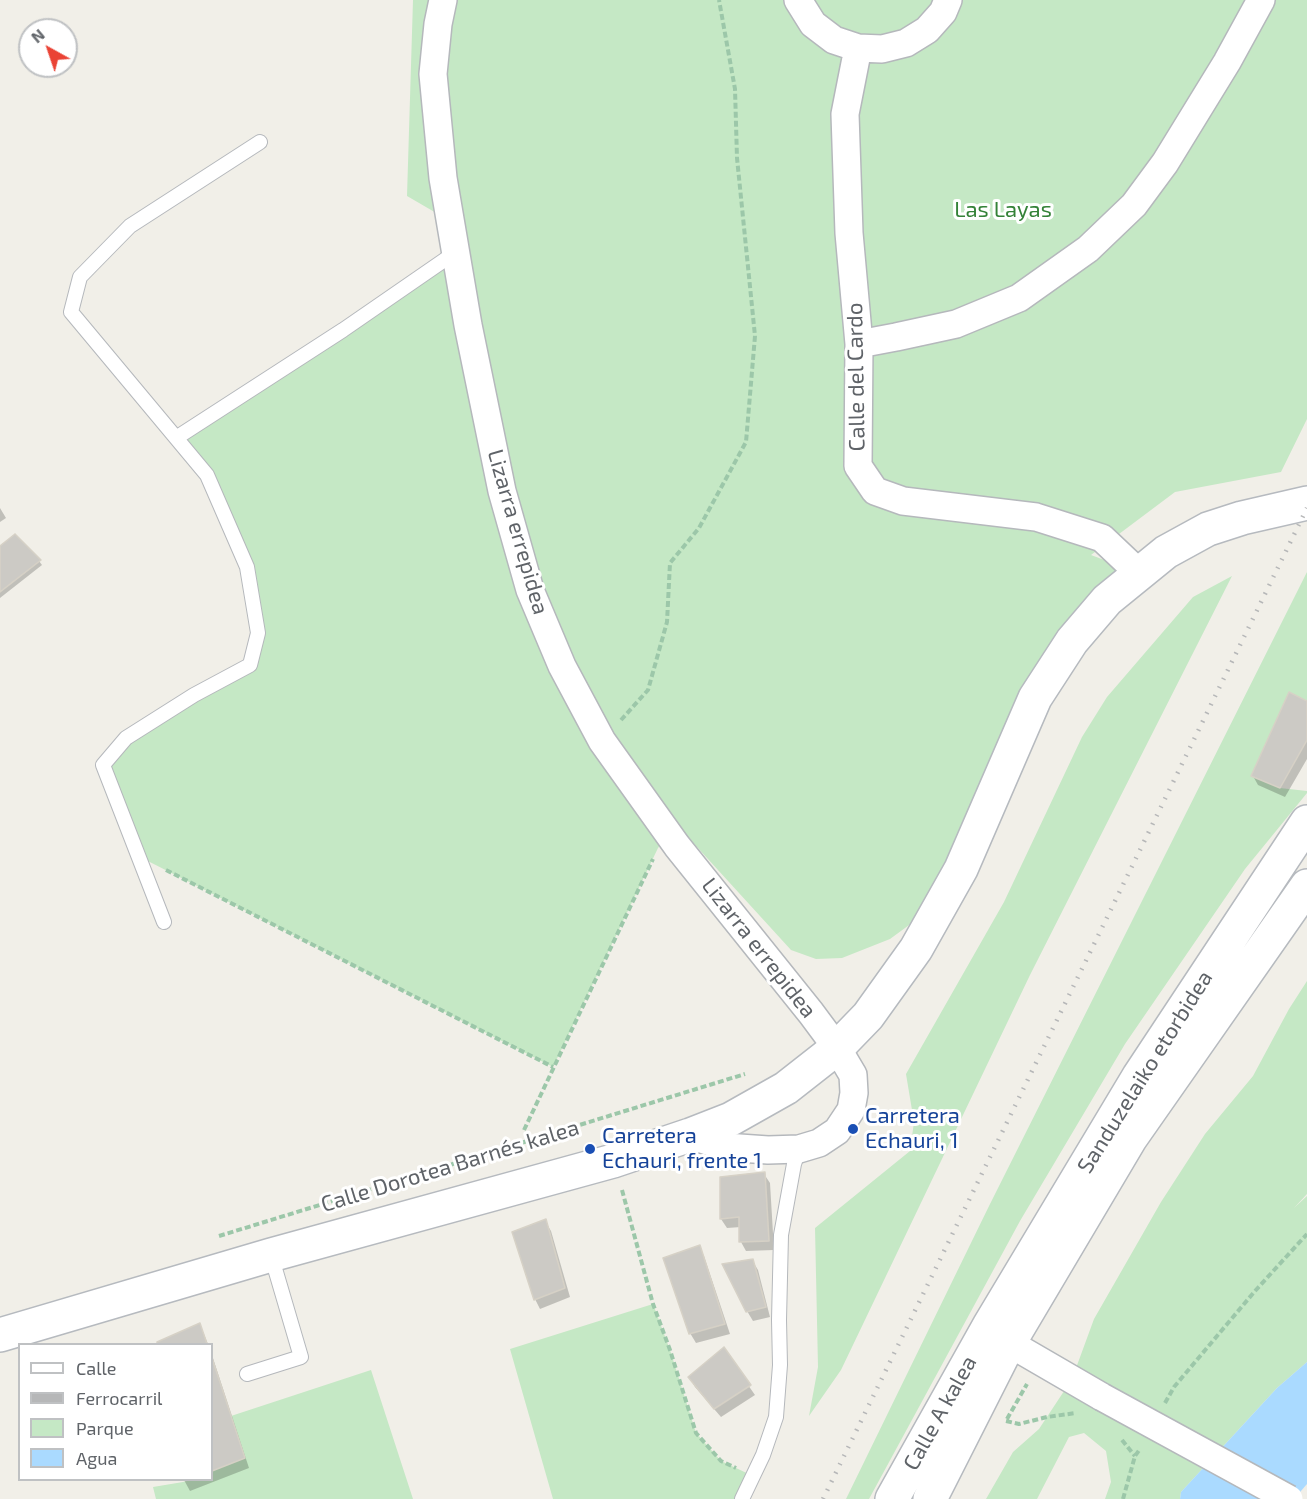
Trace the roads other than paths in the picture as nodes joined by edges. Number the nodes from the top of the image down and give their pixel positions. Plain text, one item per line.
1 (443, 0) edge
2 (798, 0) edge
3 (948, 0) edge
4 (1261, 0) edge
5 (858, 48) junction
6 (260, 142) dead end
7 (456, 252) junction
8 (859, 344) junction
9 (176, 438) junction
10 (1307, 503) edge
11 (1139, 573) junction
12 (1307, 822) edge
13 (1307, 886) edge
14 (164, 922) dead end
15 (837, 1048) junction
16 (690, 1135) junction
17 (800, 1149) junction
18 (271, 1255) junction
19 (0, 1335) edge
20 (999, 1335) junction
21 (247, 1374) dead end
22 (742, 1499) edge
23 (892, 1499) edge
24 (930, 1499) edge
25 (1289, 1499) edge

1 - 7 street, Lizarra errepidea
2 - 5 street
3 - 5 street
4 - 8 street
5 - 8 street, Calle del Cardo
6 - 9 lane
7 - 9 lane
7 - 15 street, Lizarra errepidea
8 - 11 street, Calle del Cardo
9 - 14 lane
10 - 11 street
11 - 15 street
12 - 20 street, Sanduzelaiko etorbidea
13 - 20 street, Sanduzelaiko etorbidea
15 - 16 street
15 - 17 street, Lizarra errepidea
16 - 17 street, Lizarra errepidea
16 - 18 street, Calle Dorotea Barnés kalea
17 - 22 lane
18 - 19 street, Calle Dorotea Barnés kalea
18 - 21 lane
20 - 23 street, Calle A kalea
20 - 24 street, Calle A kalea
20 - 25 street, bridge

